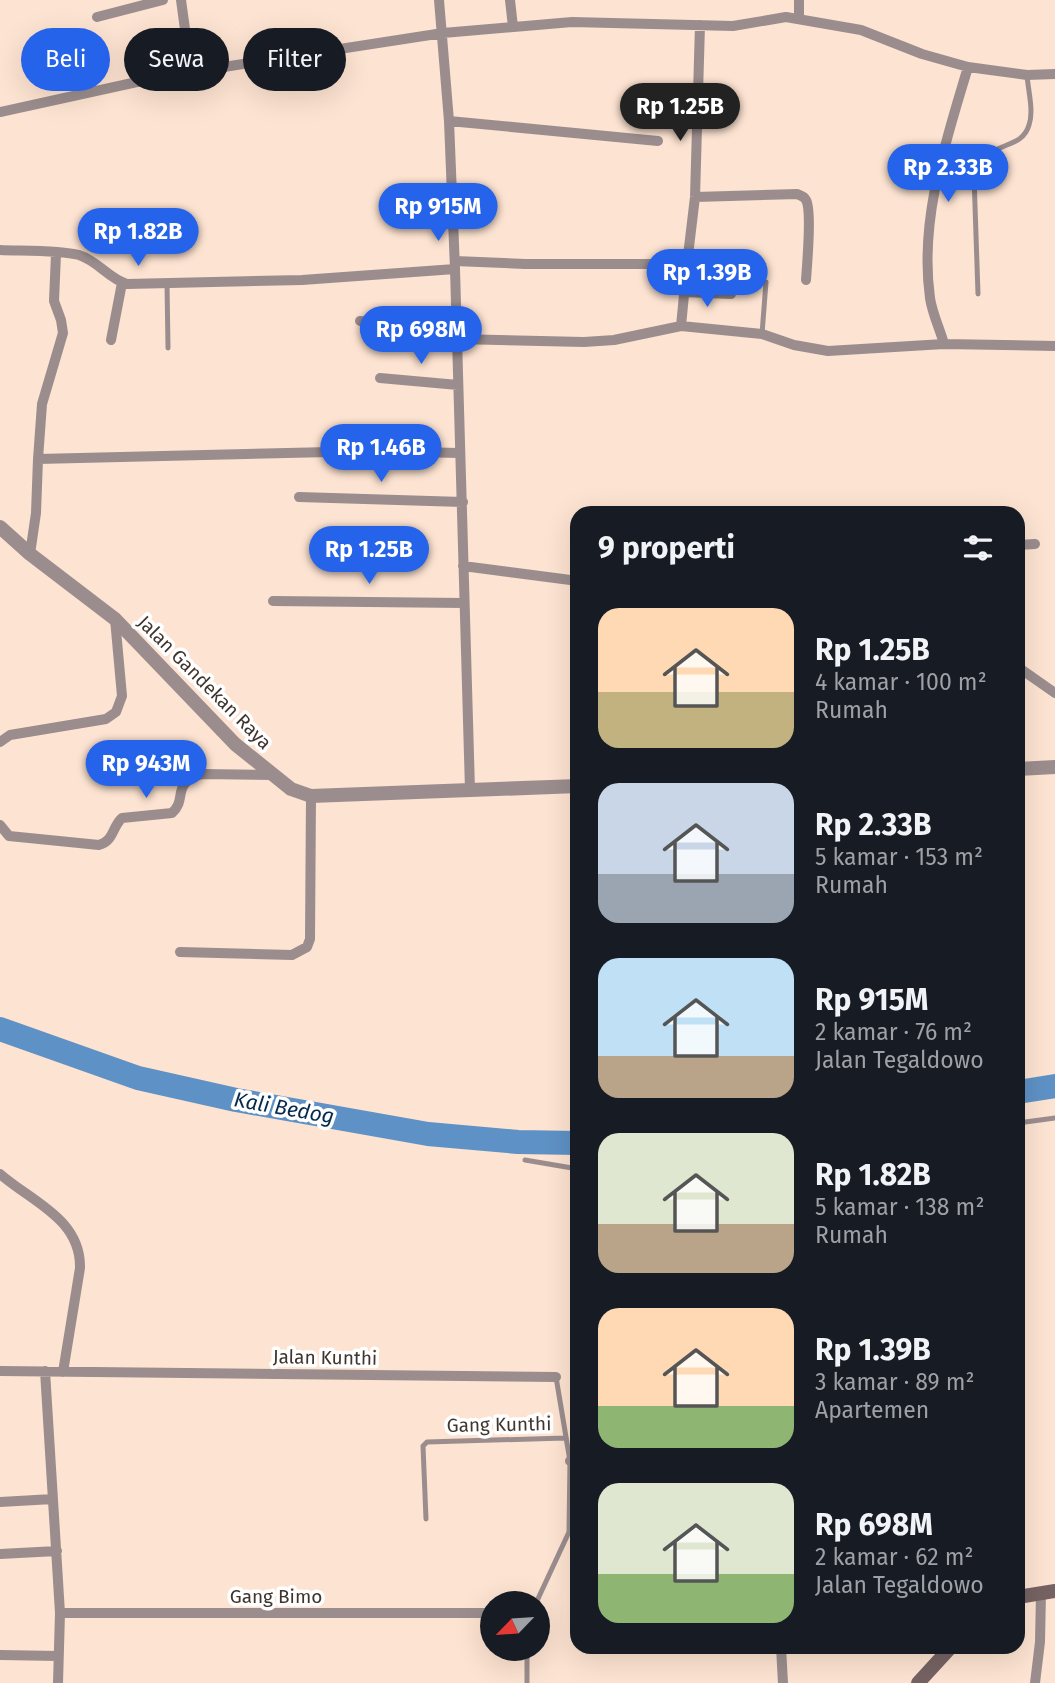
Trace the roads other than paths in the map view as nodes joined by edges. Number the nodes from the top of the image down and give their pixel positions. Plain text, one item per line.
1 (163, 0) edge
2 (181, 0) edge
3 (439, 0) edge
4 (510, 0) edge
5 (799, 0) edge
6 (97, 17) dead end
7 (799, 19) junction
8 (699, 25) junction
9 (513, 27) junction
10 (185, 28) edge
11 (443, 33) junction
12 (968, 66) junction
13 (229, 67) edge
14 (1055, 74) edge
15 (1027, 75) junction
16 (124, 87) edge
17 (0, 112) edge
18 (449, 121) junction
19 (658, 141) dead end
20 (695, 197) junction
21 (0, 250) edge
22 (56, 254) junction
23 (687, 264) junction
24 (455, 265) junction
25 (806, 280) dead end
26 (766, 282) dead end
27 (122, 283) junction
28 (167, 283) junction
29 (684, 292) junction
30 (731, 294) dead end
31 (978, 294) dead end
32 (360, 321) dead end
33 (681, 327) junction
34 (762, 334) junction
35 (456, 336) junction
36 (111, 340) dead end
37 (944, 344) junction
38 (1055, 346) edge
39 (168, 348) dead end
40 (380, 379) dead end
41 (458, 385) junction
42 (460, 453) junction
43 (38, 459) junction
44 (299, 497) dead end
45 (463, 502) junction
46 (0, 527) edge
47 (1035, 544) dead end
48 (1025, 545) edge
49 (30, 554) junction
50 (463, 566) junction
51 (570, 580) edge
52 (273, 601) dead end
53 (464, 603) junction
54 (115, 619) junction
55 (1025, 672) edge
56 (1055, 693) edge
57 (0, 742) edge
58 (1055, 767) edge
59 (1025, 769) edge
60 (273, 775) junction
61 (570, 786) edge
62 (470, 790) junction
63 (312, 796) junction
64 (0, 825) edge
65 (180, 952) dead end
66 (1055, 1118) edge
67 (1025, 1122) edge
68 (525, 1160) dead end
69 (570, 1168) edge
70 (0, 1174) edge
71 (0, 1371) edge
72 (45, 1371) junction
73 (62, 1372) junction
74 (556, 1377) joint
75 (565, 1438) junction
76 (570, 1451) edge
77 (53, 1499) junction
78 (0, 1502) edge
79 (570, 1518) edge
80 (426, 1519) dead end
81 (57, 1551) junction
82 (0, 1554) edge
83 (542, 1591) edge
84 (1048, 1592) edge
85 (1025, 1596) edge
86 (60, 1613) junction
87 (480, 1614) edge
88 (781, 1654) edge
89 (945, 1654) edge
90 (0, 1655) edge
91 (58, 1656) junction
92 (527, 1661) edge
93 (58, 1683) edge
94 (527, 1683) edge
95 (783, 1683) edge
96 (918, 1683) edge
97 (1035, 1683) edge

1 - 6 street
2 - 10 street
3 - 11 street
4 - 9 street
5 - 7 street
7 - 8 street
7 - 12 street
8 - 9 street
8 - 20 street
9 - 11 street
11 - 13 street
11 - 18 street
12 - 15 street
12 - 37 street
14 - 15 street
15 - 31 lane
16 - 17 street
18 - 19 street
18 - 24 street
20 - 23 street
20 - 25 street
21 - 22 street
22 - 27 street
22 - 43 street
23 - 24 street
23 - 29 street
24 - 28 street
24 - 35 street
26 - 34 lane
27 - 28 street
27 - 36 street
28 - 39 lane
29 - 30 street
29 - 33 street
32 - 35 street
33 - 34 street
33 - 35 street
34 - 37 street
35 - 41 street
37 - 38 street
40 - 41 street
41 - 42 street
42 - 43 street
42 - 45 street
43 - 49 street
44 - 45 street
45 - 50 street
46 - 49 street, Jalan Gandekan Raya
47 - 48 street
49 - 54 street, Jalan Gandekan Raya
50 - 51 street
50 - 53 street
52 - 53 street
53 - 62 street
54 - 57 street
54 - 60 street, Jalan Gandekan Raya
55 - 56 street
58 - 59 street
60 - 63 street, Jalan Gandekan Raya
60 - 64 street
61 - 62 street, Jalan Gandekan Raya
62 - 63 street, Jalan Gandekan Raya
63 - 65 street
66 - 67 lane
68 - 69 lane
70 - 73 street
71 - 72 street, Jalan Kunthi
72 - 73 street, Jalan Kunthi
72 - 77 street
73 - 74 street, Jalan Kunthi
74 - 75 lane, Jalan Kunthi
75 - 76 lane, Jalan Kunthi
75 - 80 lane, Gang Kunthi
77 - 78 street
77 - 81 street
79 - 83 lane, Jalan Kunthi
81 - 82 street
81 - 86 street
84 - 85 main road
84 - 97 street
86 - 87 street, Gang Bimo
86 - 91 street
88 - 95 street
89 - 96 main road
90 - 91 street
91 - 93 street
92 - 94 lane

